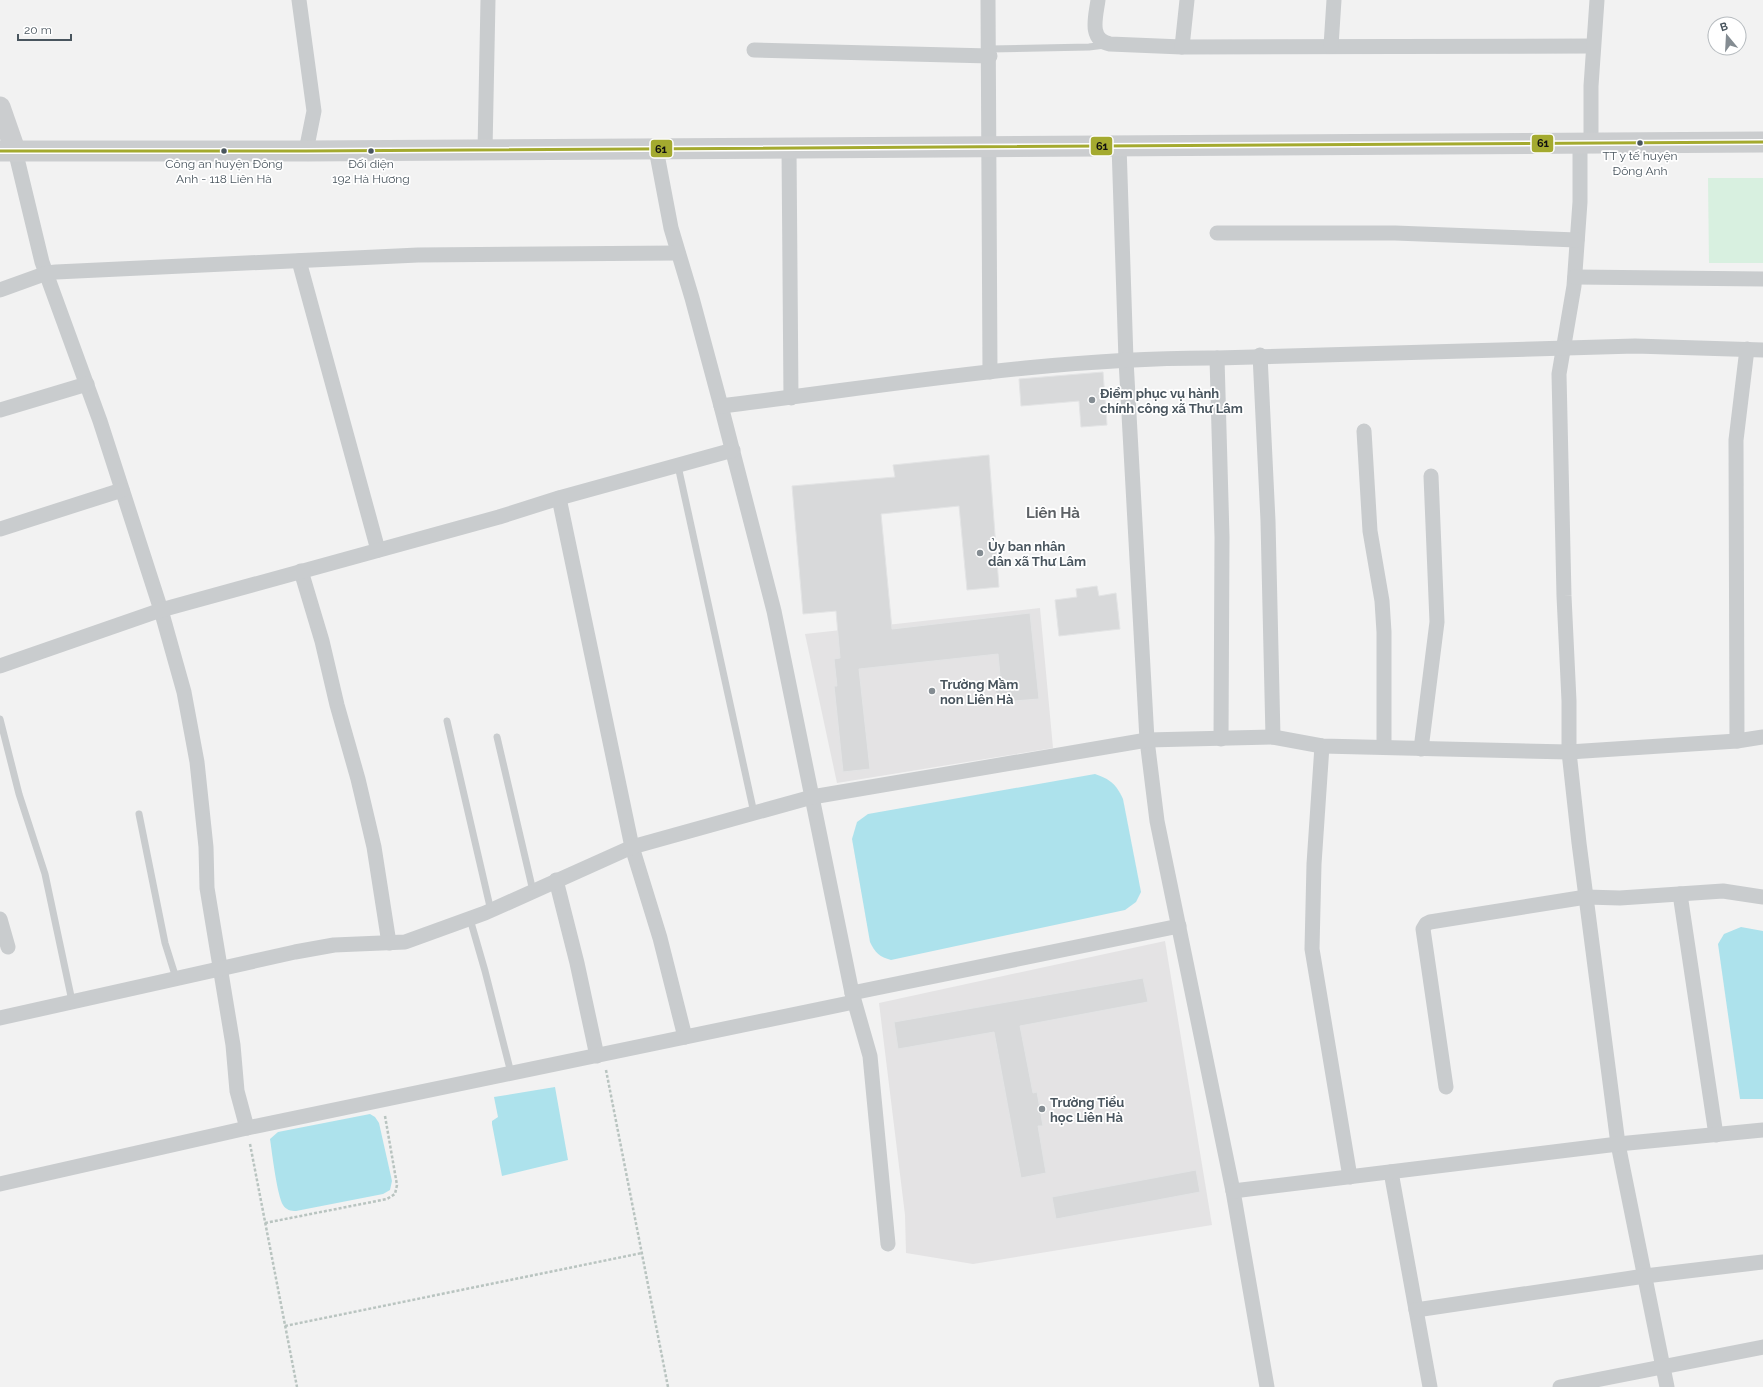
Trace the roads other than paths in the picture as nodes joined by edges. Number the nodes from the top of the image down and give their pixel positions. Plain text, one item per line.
1 (299, 0) edge
2 (488, 0) edge
3 (988, 0) edge
4 (1098, 0) edge
5 (1187, 0) edge
6 (1334, 0) edge
7 (1597, 0) edge
8 (1110, 44) junction
9 (1332, 46) junction
10 (1593, 46) junction
11 (1182, 47) junction
12 (754, 50) dead end
13 (990, 52) junction
14 (0, 107) edge
15 (1763, 142) edge
16 (1585, 143) junction
17 (1119, 145) junction
18 (989, 147) junction
19 (789, 148) junction
20 (656, 149) junction
21 (485, 150) junction
22 (8, 151) edge
23 (306, 151) junction
24 (1217, 233) dead end
25 (1577, 240) junction
26 (678, 253) junction
27 (299, 261) junction
28 (47, 274) junction
29 (1575, 277) junction
30 (1763, 279) edge
31 (0, 290) edge
32 (1564, 348) junction
33 (1747, 349) junction
34 (1763, 350) edge
35 (1260, 355) junction
36 (1217, 358) junction
37 (1126, 360) junction
38 (990, 372) junction
39 (87, 384) junction
40 (791, 398) junction
41 (721, 406) junction
42 (0, 410) edge
43 (1364, 431) dead end
44 (733, 450) junction
45 (678, 466) junction
46 (1431, 476) dead end
47 (122, 490) junction
48 (559, 498) junction
49 (0, 529) edge
50 (378, 550) junction
51 (301, 571) junction
52 (160, 610) junction
53 (0, 666) edge
54 (0, 719) edge
55 (447, 721) dead end
56 (497, 737) dead end
57 (1273, 737) junction
58 (1763, 737) edge
59 (1221, 739) junction
60 (1147, 740) junction
61 (1737, 741) junction
62 (1322, 746) junction
63 (1384, 747) junction
64 (1421, 748) junction
65 (1569, 752) junction
66 (812, 798) junction
67 (754, 813) junction
68 (139, 814) dead end
69 (632, 848) junction
70 (556, 880) junction
71 (533, 891) junction
72 (1680, 894) junction
73 (1586, 897) junction
74 (1763, 897) edge
75 (491, 910) junction
76 (0, 919) edge
77 (470, 919) junction
78 (1179, 926) junction
79 (389, 943) junction
80 (8, 947) dead end
81 (219, 968) junction
82 (176, 978) junction
83 (853, 998) junction
84 (72, 1002) junction
85 (0, 1018) edge
86 (685, 1037) junction
87 (600, 1055) junction
88 (511, 1073) junction
89 (1446, 1087) dead end
90 (247, 1128) junction
91 (1763, 1130) edge
92 (1716, 1135) junction
93 (1618, 1144) junction
94 (1391, 1172) junction
95 (1350, 1176) junction
96 (0, 1184) edge
97 (1233, 1191) junction
98 (888, 1244) dead end
99 (1763, 1262) edge
100 (1645, 1276) junction
101 (1416, 1310) junction
102 (1763, 1347) edge
103 (1663, 1366) junction
104 (1267, 1387) edge
105 (1430, 1387) edge
106 (1560, 1387) edge
107 (1667, 1387) edge

1 - 23 street
2 - 21 street
3 - 13 street
4 - 8 street
5 - 11 street
6 - 9 street
7 - 10 street
8 - 11 street
8 - 13 lane
9 - 10 street
9 - 11 street
10 - 16 street
12 - 13 street
13 - 18 street
14 - 22 main road
15 - 16 main road
16 - 17 main road
16 - 25 street
17 - 18 main road
17 - 37 street
18 - 19 main road
18 - 38 street
19 - 20 main road
19 - 40 street
20 - 21 main road
20 - 26 street
21 - 23 main road
22 - 23 main road
22 - 28 street
24 - 25 street
25 - 29 street
26 - 27 street
26 - 41 street
27 - 28 street
27 - 50 street
28 - 31 street
28 - 39 street
29 - 30 street
29 - 32 street
32 - 33 street
32 - 35 street
32 - 65 street
33 - 34 street
33 - 61 street
35 - 36 street
35 - 57 street
36 - 37 street
36 - 59 street
37 - 38 street
37 - 60 street
38 - 40 street
39 - 42 street
39 - 47 street
40 - 41 street
41 - 44 street
43 - 63 street
44 - 45 street
44 - 66 street
45 - 48 street
45 - 67 lane
46 - 64 street
47 - 49 street
47 - 52 street
48 - 50 street
48 - 69 street
50 - 51 street
51 - 52 street
51 - 79 street
52 - 53 street
52 - 81 street
54 - 84 lane
55 - 75 lane
56 - 71 lane
57 - 59 street
57 - 62 street
58 - 61 street
59 - 60 street
60 - 66 street
60 - 78 street
61 - 65 street
62 - 63 street
62 - 95 street
63 - 64 street
64 - 65 street
65 - 73 street
66 - 67 street
66 - 83 street
67 - 69 street
68 - 82 lane
69 - 70 street
69 - 86 street
70 - 71 street
70 - 87 street
71 - 75 street
72 - 73 street
72 - 74 street
72 - 92 street
73 - 89 street
73 - 93 street
75 - 77 street
76 - 80 street
77 - 79 street
77 - 88 lane
78 - 83 street
78 - 97 street
79 - 81 street
81 - 82 street
81 - 90 street
82 - 84 street
83 - 86 street
83 - 98 street
84 - 85 street
86 - 87 street
87 - 88 street
88 - 90 street
90 - 96 street
91 - 92 street
92 - 93 street
93 - 94 street
93 - 100 street
94 - 95 street
94 - 101 street
95 - 97 street
97 - 104 street
99 - 100 street
100 - 101 street
100 - 103 street
101 - 105 street
102 - 103 street
103 - 106 street
103 - 107 street

